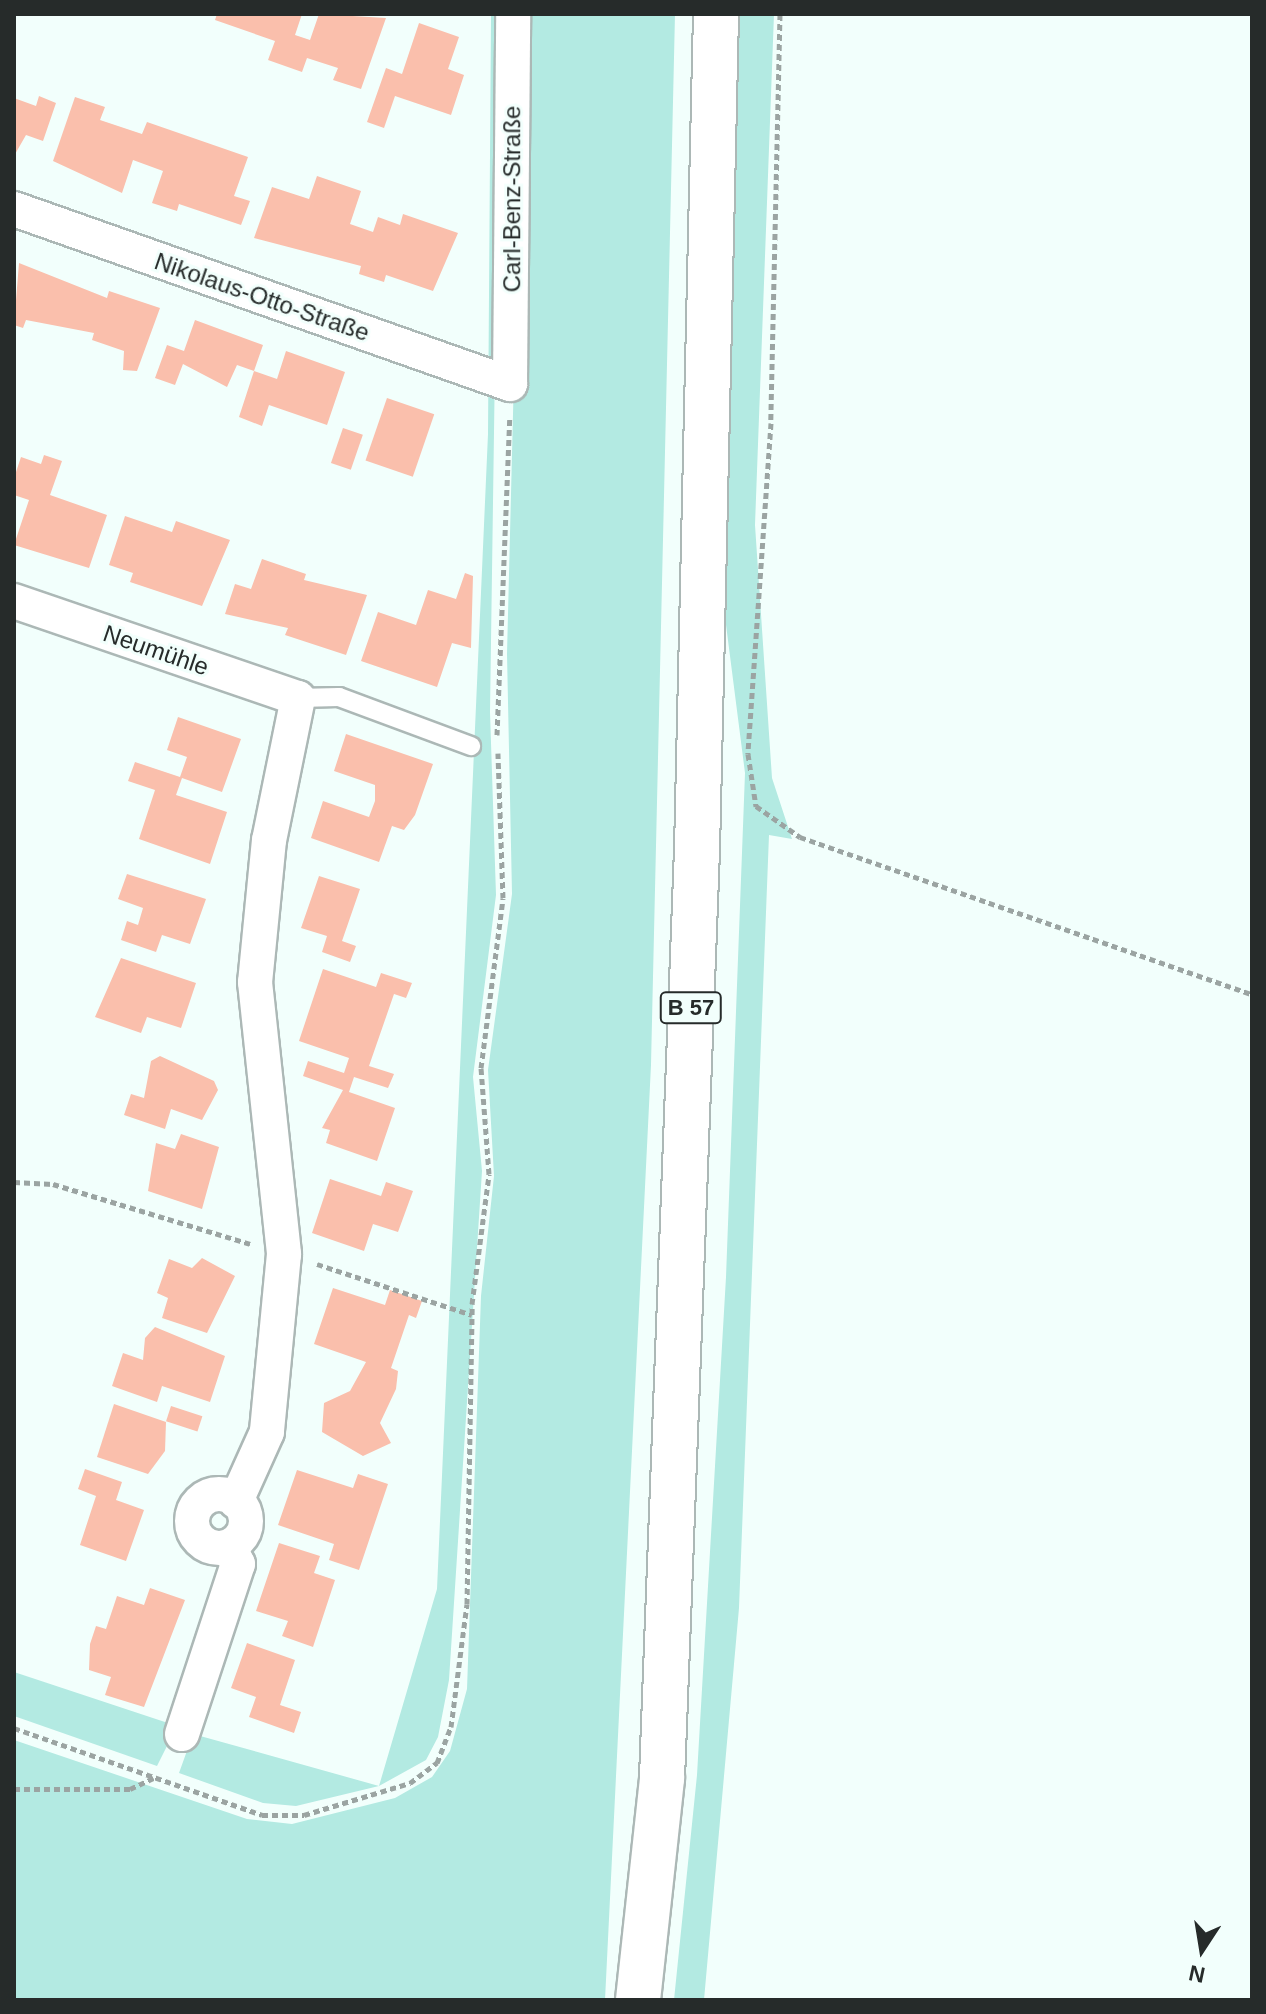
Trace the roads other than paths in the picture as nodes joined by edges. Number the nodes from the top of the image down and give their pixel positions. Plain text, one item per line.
1 (513, 14) edge
2 (716, 14) edge
3 (14, 209) edge
4 (510, 384) joint
5 (14, 601) edge
6 (298, 698) junction
7 (471, 746) dead end
8 (236, 1501) junction
9 (229, 1547) junction
10 (182, 1734) dead end
11 (638, 2000) edge

1 - 4 street, Carl-Benz-Straße
2 - 11 main road, B 57
3 - 4 street, Nikolaus-Otto-Straße
5 - 6 street, Neumühle
6 - 7 lane
6 - 8 street
8 - 9 street
8 - 9 street
9 - 10 street

